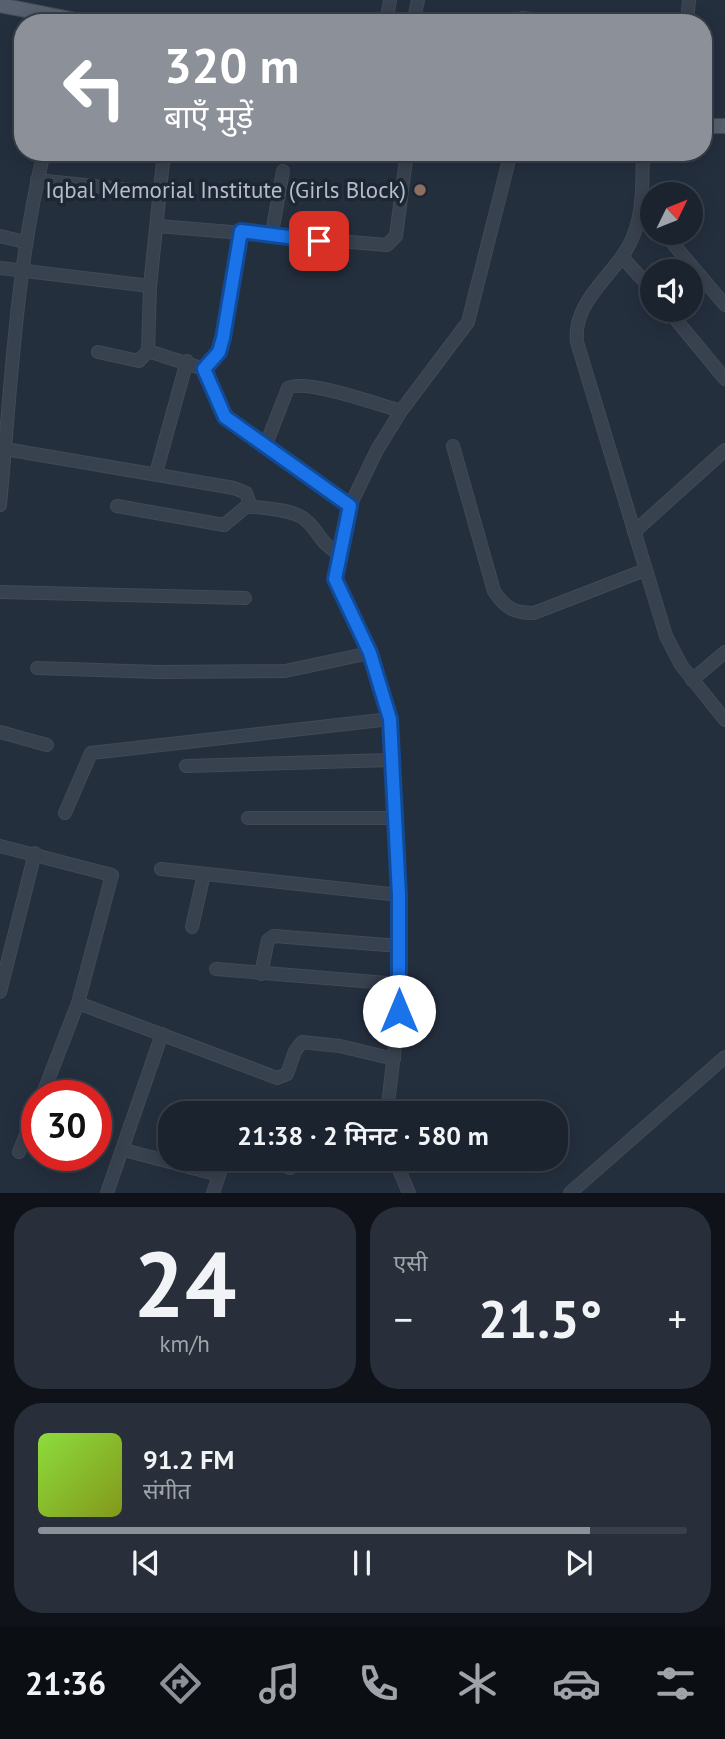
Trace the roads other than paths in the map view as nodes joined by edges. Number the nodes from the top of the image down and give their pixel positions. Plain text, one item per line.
1 (0, 5) edge
2 (43, 14) edge
3 (42, 161) edge
4 (163, 161) edge
5 (406, 161) edge
6 (509, 161) edge
7 (643, 161) edge
8 (283, 171) dead end
9 (37, 180) junction
10 (642, 182) edge
11 (159, 193) junction
12 (640, 213) edge
13 (158, 226) junction
14 (241, 231) junction
15 (272, 233) junction
16 (0, 236) edge
17 (25, 242) junction
18 (674, 245) edge
19 (623, 258) junction
20 (0, 268) edge
21 (22, 272) junction
22 (640, 277) edge
23 (150, 286) junction
24 (725, 305) edge
25 (678, 322) edge
26 (7, 340) edge
27 (148, 351) junction
28 (98, 352) dead end
29 (187, 361) junction
30 (204, 369) junction
31 (725, 379) edge
32 (401, 411) junction
33 (4, 423) edge
34 (453, 446) dead end
35 (265, 447) junction
36 (5, 449) junction
37 (725, 450) edge
38 (156, 473) junction
39 (0, 505) edge
40 (117, 506) dead end
41 (350, 506) junction
42 (251, 507) junction
43 (634, 532) junction
44 (338, 553) junction
45 (645, 570) junction
46 (0, 592) edge
47 (245, 598) dead end
48 (725, 652) edge
49 (370, 653) junction
50 (37, 668) dead end
51 (692, 680) junction
52 (390, 719) junction
53 (725, 720) edge
54 (0, 732) edge
55 (47, 745) dead end
56 (391, 760) junction
57 (186, 766) dead end
58 (65, 813) dead end
59 (248, 818) dead end
60 (396, 818) junction
61 (0, 846) edge
62 (35, 853) junction
63 (161, 869) dead end
64 (204, 874) junction
65 (399, 895) junction
66 (192, 927) dead end
67 (399, 946) junction
68 (216, 969) dead end
69 (261, 974) junction
70 (399, 984) junction
71 (0, 992) edge
72 (78, 1003) junction
73 (162, 1034) junction
74 (725, 1057) edge
75 (394, 1059) junction
76 (48, 1080) edge
77 (389, 1101) edge
78 (21, 1147) edge
79 (124, 1150) junction
80 (19, 1152) dead end
81 (220, 1171) edge
82 (400, 1171) edge
83 (219, 1175) junction
84 (107, 1193) edge
85 (213, 1193) edge
86 (409, 1193) edge
87 (570, 1193) edge

1 - 2 main road
3 - 9 street
4 - 11 street
5 - 15 street
6 - 32 street
7 - 10 street
8 - 15 street
9 - 11 street
9 - 17 street
11 - 13 street
12 - 19 street
13 - 14 street
13 - 23 street
14 - 15 street
14 - 30 street
16 - 17 street
17 - 21 street
18 - 24 street
19 - 22 street
19 - 43 street
20 - 21 street
21 - 23 street
21 - 26 street
23 - 27 street
25 - 31 street
26 - 33 street
27 - 28 street
27 - 29 street
29 - 30 street
29 - 38 street
30 - 35 street
32 - 35 street
32 - 41 street
33 - 36 street
34 - 45 street
35 - 41 street
36 - 38 street
36 - 39 street
37 - 43 street
38 - 42 street
40 - 42 street
41 - 44 street
42 - 44 street
43 - 45 street
44 - 49 street
45 - 51 street
46 - 47 street
48 - 51 street
49 - 50 street
49 - 52 street
51 - 53 street
52 - 56 street
52 - 58 street
54 - 55 street
56 - 57 street
56 - 60 street
59 - 60 street
60 - 65 street
61 - 62 street
62 - 71 street
62 - 72 street
63 - 64 street
64 - 65 street
64 - 66 street
65 - 67 street
67 - 69 street
67 - 70 street
68 - 69 street
69 - 70 street
70 - 75 street
72 - 73 street
72 - 76 street
73 - 75 street
73 - 79 street
74 - 87 street
75 - 77 street
78 - 80 street
79 - 83 street
79 - 84 street
81 - 83 street
82 - 86 street
83 - 85 street

